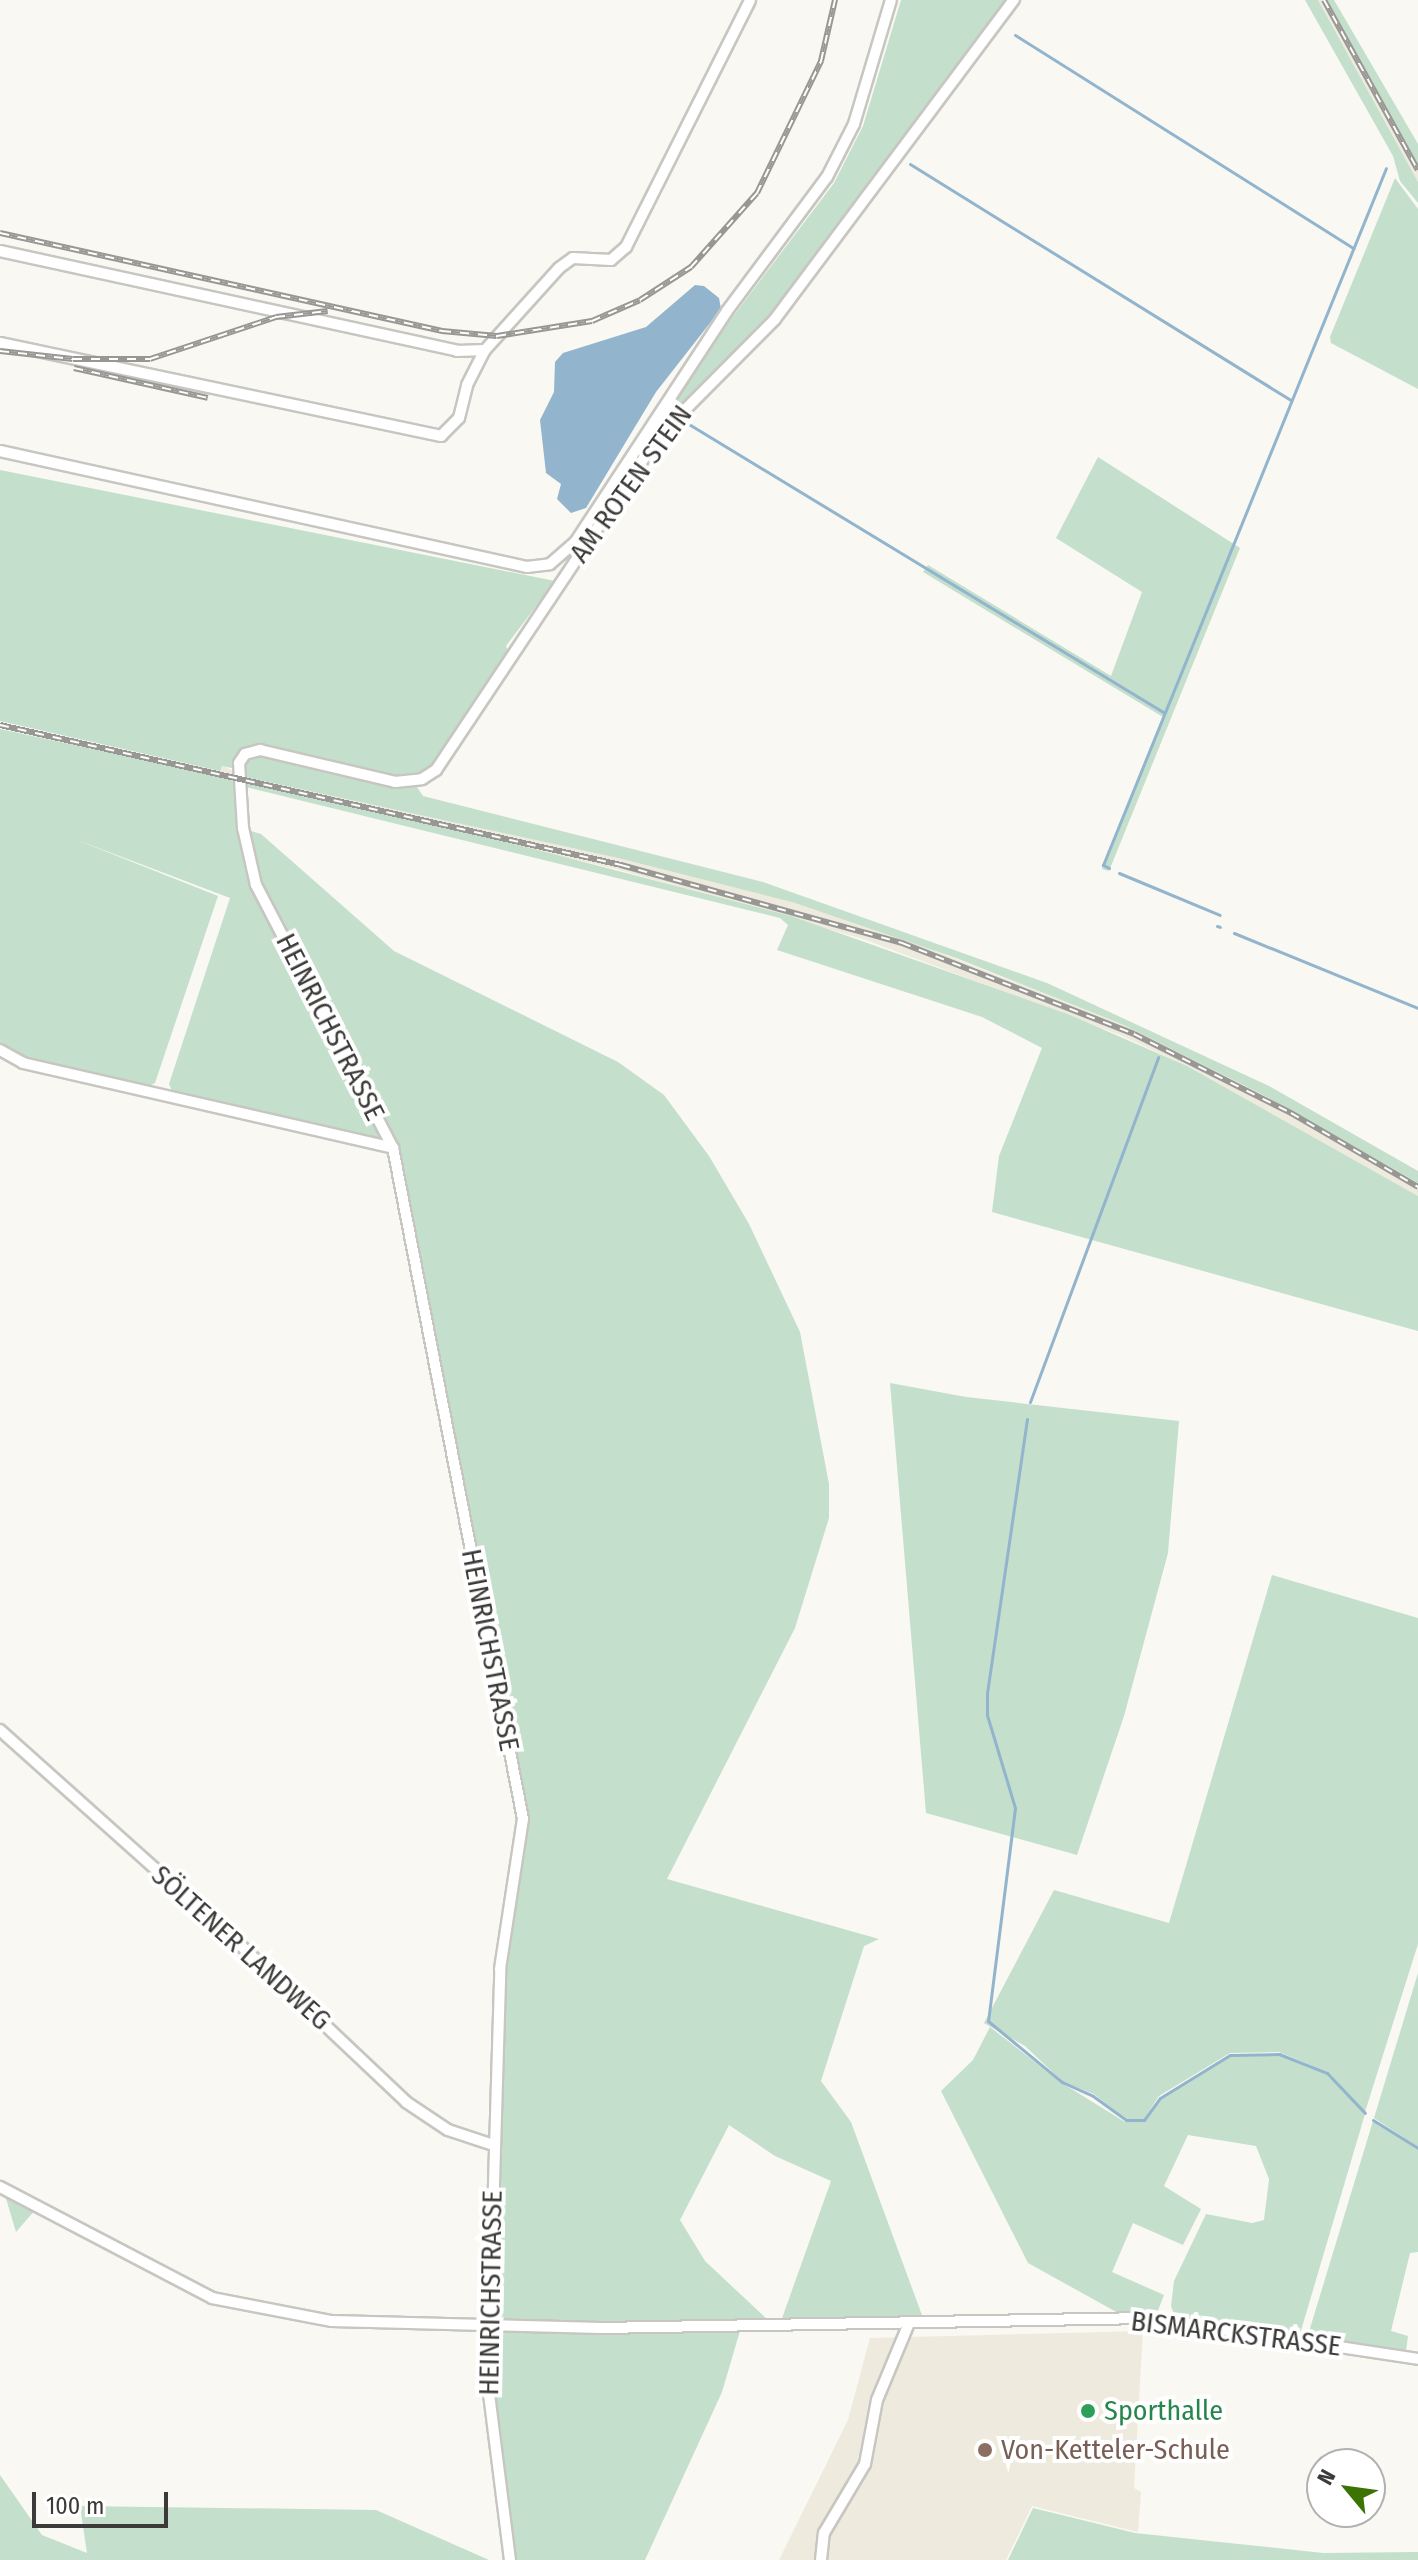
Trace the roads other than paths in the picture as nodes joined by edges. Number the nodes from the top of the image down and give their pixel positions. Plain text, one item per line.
1 (750, 0) edge
2 (891, 0) edge
3 (1014, 0) edge
4 (0, 251) edge
5 (0, 343) edge
6 (485, 350) junction
7 (457, 351) junction
8 (471, 377) junction
9 (0, 451) edge
10 (239, 778) joint
11 (0, 1050) edge
12 (393, 1148) junction
13 (0, 1730) edge
14 (493, 2145) junction
15 (0, 2187) edge
16 (909, 2323) junction
17 (490, 2327) junction
18 (1418, 2359) edge
19 (510, 2560) edge
20 (821, 2560) edge

1 - 6 street
2 - 9 street
3 - 10 street, AM ROTEN STEIN
4 - 7 street
5 - 8 street
6 - 7 street
6 - 8 street
7 - 8 street
10 - 12 street, HEINRICHSTRASSE
11 - 12 street
12 - 14 street, HEINRICHSTRASSE
13 - 14 street, SÖLTENER LANDWEG
14 - 17 street, HEINRICHSTRASSE
15 - 17 street, BISMARCKSTRASSE
16 - 17 street, BISMARCKSTRASSE
16 - 18 street, BISMARCKSTRASSE
16 - 20 street
17 - 19 street, HEINRICHSTRASSE

